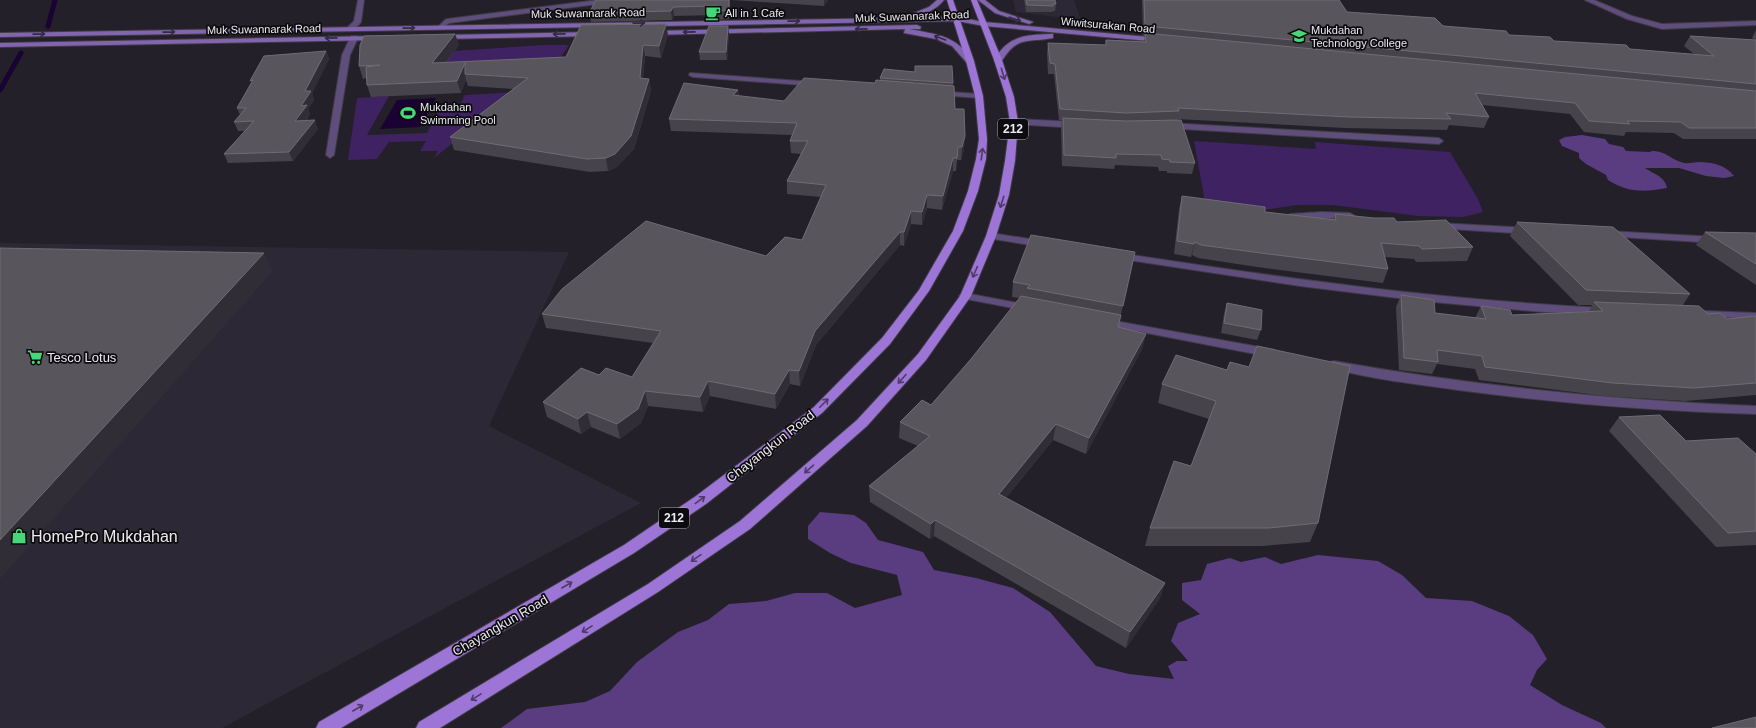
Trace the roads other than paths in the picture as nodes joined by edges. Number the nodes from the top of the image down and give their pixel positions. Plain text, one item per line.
1 (606, 0) edge
2 (941, 0) edge
3 (950, 0) edge
4 (974, 0) edge
5 (981, 0) edge
6 (1588, 0) edge
7 (363, 1) edge
8 (871, 20) junction
9 (958, 22) junction
10 (1756, 23) edge
11 (600, 24) junction
12 (984, 24) junction
13 (442, 27) junction
14 (351, 28) junction
15 (875, 28) junction
16 (644, 33) edge
17 (596, 34) junction
18 (604, 34) edge
19 (1099, 34) junction
20 (0, 35) edge
21 (432, 37) edge
22 (354, 38) junction
23 (385, 38) edge
24 (1170, 41) edge
25 (0, 45) edge
26 (998, 60) junction
27 (970, 61) junction
28 (693, 75) dead end
29 (825, 85) edge
30 (934, 93) edge
31 (979, 96) junction
32 (1014, 122) junction
33 (1084, 126) edge
34 (1162, 126) edge
35 (1439, 141) dead end
36 (330, 155) dead end
37 (1359, 217) edge
38 (1282, 218) edge
39 (1426, 225) edge
40 (1543, 231) edge
41 (1598, 234) edge
42 (991, 236) junction
43 (1724, 240) edge
44 (1054, 246) edge
45 (1110, 255) edge
46 (965, 296) junction
47 (1043, 311) edge
48 (1614, 312) edge
49 (1693, 314) edge
50 (1756, 316) edge
51 (1090, 319) edge
52 (1284, 356) edge
53 (1322, 363) edge
54 (1756, 410) edge
55 (325, 728) edge
56 (425, 728) edge

1 - 13 street
2 - 8 main road
3 - 9 main road, Chayangkun Road / 212
4 - 12 main road, 212
5 -> 19 main road
6 - 10 street
7 - 14 street
8 - 9 main road, Muk Suwannarak Road
11 -> 8 main road, Muk Suwannarak Road
9 - 12 main road, Muk Suwannarak Road
9 - 15 main road, Muk Suwannarak Road
9 - 27 main road, Chayangkun Road / 212
11 - 13 main road, Muk Suwannarak Road
11 - 17 main road
12 - 19 main road, Wiwitsurakan Road
12 - 26 main road, 212
14 -> 13 main road, Muk Suwannarak Road
20 -> 14 main road, Muk Suwannarak Road
15 -> 16 main road, Muk Suwannarak Road
27 -> 15 main road
17 - 18 main road, Muk Suwannarak Road
17 -> 21 main road, Muk Suwannarak Road
19 - 24 main road, Wiwitsurakan Road
19 - 26 main road
22 - 23 main road, Muk Suwannarak Road
22 -> 25 main road, Muk Suwannarak Road
22 - 36 street
26 -> 32 main road, 212
27 - 31 main road, Chayangkun Road / 212
28 - 29 street
30 - 31 street
55 -> 31 main road, Chayangkun Road / 212
32 - 33 street
32 -> 42 main road, 212
34 - 35 street
37 - 38 street
39 - 40 street
41 - 43 street
42 - 44 street
42 -> 46 main road, 212
45 - 48 street
46 - 47 street
46 -> 56 main road, 212
49 - 50 street
51 - 52 street
53 - 54 street

